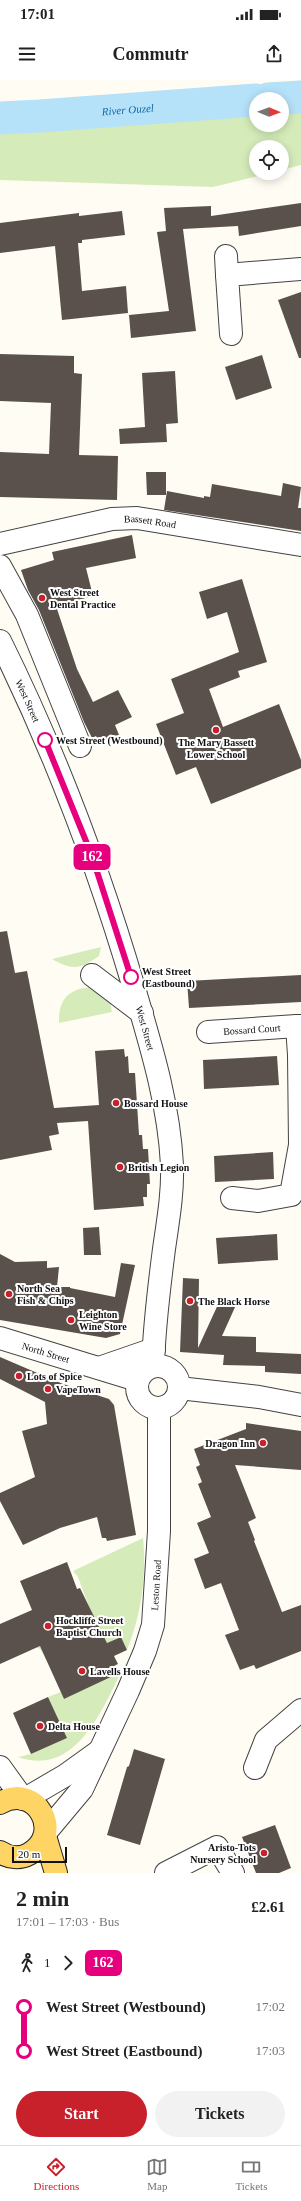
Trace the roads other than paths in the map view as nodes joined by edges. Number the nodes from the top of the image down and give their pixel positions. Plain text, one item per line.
1 (301, 269) edge
2 (231, 334) dead end
3 (0, 544) edge
4 (301, 545) edge
5 (0, 566) edge
6 (0, 641) edge
7 (80, 746) dead end
8 (92, 975) dead end
9 (142, 1013) junction
10 (299, 1026) edge
11 (208, 1032) dead end
12 (232, 1198) dead end
13 (0, 1338) edge
14 (148, 1365) junction
15 (99, 1368) junction
16 (179, 1388) junction
17 (301, 1405) edge
18 (159, 1408) junction
19 (301, 1710) edge
20 (99, 1751) junction
21 (0, 1767) edge
22 (256, 1768) dead end
23 (24, 1799) junction
24 (0, 1803) edge
25 (45, 1834) junction
26 (3, 1855) edge
27 (22, 1873) edge
28 (56, 1873) edge
29 (166, 1873) edge
30 (232, 1873) edge

1 - 2 street
3 - 4 street, Bassett Road
5 - 7 street
6 - 9 street, West Street
8 - 9 street
9 - 14 street, West Street
10 - 11 street, Bossard Court
10 - 12 street, Bossard Court
13 - 15 street, North Street
14 - 15 street, North Street
14 - 15 street
14 - 16 street
14 - 18 street
16 - 17 street
16 - 18 street
18 - 20 street, Leston Road
19 - 22 street
20 - 23 street, Leston Road
20 - 25 street, Leston Road
21 - 23 street
23 - 24 main road
23 - 25 main road
25 - 26 main road
25 - 28 main road
26 - 27 main road
29 - 30 street

